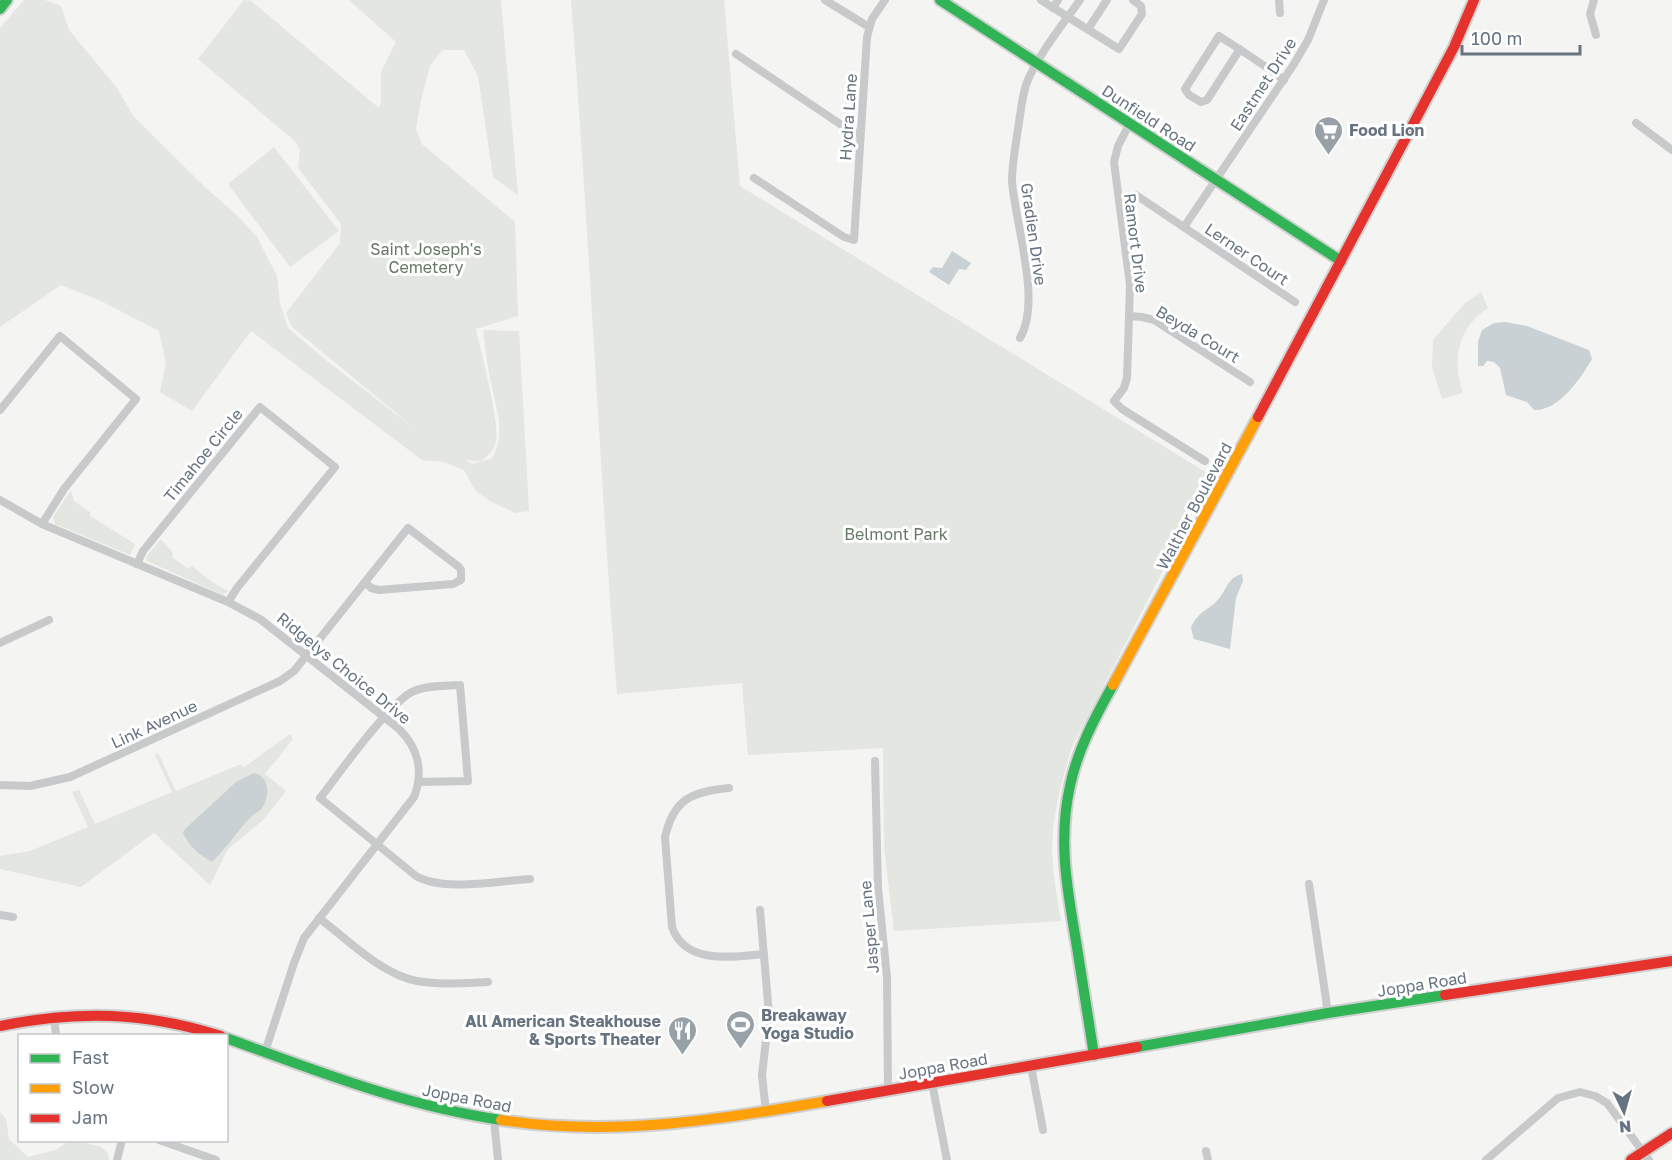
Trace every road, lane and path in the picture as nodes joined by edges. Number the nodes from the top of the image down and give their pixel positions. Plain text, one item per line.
1 (7, 0) edge
2 (825, 0) edge
3 (885, 0) edge
4 (940, 0) edge
5 (1041, 0) edge
6 (1058, 0) edge
7 (1080, 0) edge
8 (1107, 0) edge
9 (1133, 0) edge
10 (1279, 0) edge
11 (1324, 0) edge
12 (1474, 0) edge
13 (1593, 0) edge
14 (1053, 8) junction
15 (0, 9) edge
16 (1280, 13) dead end
17 (1068, 18) junction
18 (869, 27) junction
19 (1088, 29) junction
20 (1596, 35) dead end
21 (1240, 49) junction
22 (736, 54) dead end
23 (1037, 63) junction
24 (1284, 80) junction
25 (1130, 123) junction
26 (1636, 123) dead end
27 (860, 134) junction
28 (1672, 150) edge
29 (754, 178) dead end
30 (1216, 180) junction
31 (1136, 195) dead end
32 (1184, 228) junction
33 (1341, 261) junction
34 (1294, 302) dead end
35 (1130, 316) junction
36 (1020, 338) dead end
37 (1250, 382) dead end
38 (0, 410) edge
39 (1205, 461) dead end
40 (0, 500) edge
41 (42, 524) junction
42 (137, 564) junction
43 (365, 582) junction
44 (228, 602) junction
45 (49, 620) dead end
46 (0, 643) edge
47 (307, 655) junction
48 (384, 717) junction
49 (875, 761) dead end
50 (418, 782) junction
51 (0, 785) edge
52 (729, 788) dead end
53 (377, 845) junction
54 (530, 879) dead end
55 (1309, 884) dead end
56 (760, 910) dead end
57 (0, 915) edge
58 (13, 917) dead end
59 (319, 918) junction
60 (764, 954) junction
61 (1672, 961) edge
62 (488, 982) dead end
63 (1328, 1013) junction
64 (54, 1016) junction
65 (0, 1026) edge
66 (56, 1034) edge
67 (217, 1034) edge
68 (228, 1039) edge
69 (266, 1052) junction
70 (1094, 1055) junction
71 (1031, 1066) junction
72 (932, 1083) junction
73 (888, 1091) junction
74 (766, 1112) junction
75 (494, 1120) junction
76 (1043, 1130) dead end
77 (1672, 1133) edge
78 (122, 1142) edge
79 (165, 1142) edge
80 (1646, 1156) edge
81 (117, 1160) edge
82 (216, 1160) edge
83 (498, 1160) edge
84 (947, 1160) edge
85 (1486, 1160) edge
86 (1631, 1160) edge

1 - 15 main road
2 - 18 street
3 - 18 street, Hydra Lane
4 - 23 main road, Dunfield Road
5 - 14 street
6 - 14 street
7 - 17 street
8 - 19 street
9 - 19 street
10 - 16 street
11 - 24 street, Eastmet Drive
12 - 33 main road, Walther Boulevard
13 - 20 street
14 - 17 street
17 - 19 street
17 - 23 street
18 - 27 street, Hydra Lane
21 - 21 street
21 - 24 street
22 - 27 street
23 - 25 main road, Dunfield Road
23 - 36 street, Gradien Drive
24 - 30 street, Eastmet Drive
25 - 30 main road, Dunfield Road
25 - 35 street, Ramort Drive
26 - 28 street
27 - 29 street, Hydra Lane
30 - 32 street, Lerner Court
30 - 33 main road, Dunfield Road
31 - 32 street, Lerner Court
32 - 34 street, Lerner Court
33 - 70 main road, Walther Boulevard
35 - 37 street, Beyda Court
35 - 39 street, Ramort Drive
38 - 41 street
40 - 41 street, Ridgelys Choice Drive
41 - 42 street, Ridgelys Choice Drive
42 - 44 street, Ridgelys Choice Drive
42 - 44 street, Timahoe Circle
43 - 43 street, Link Avenue
43 - 47 street, Link Avenue
44 - 47 street, Ridgelys Choice Drive
45 - 46 street
47 - 48 street, Ridgelys Choice Drive
47 - 51 street, Link Avenue
48 - 50 street, Ridgelys Choice Drive
48 - 50 street
48 - 53 street
49 - 73 street, Jasper Lane
50 - 53 street, Ridgelys Choice Drive
52 - 60 street
53 - 54 street
53 - 59 street, Ridgelys Choice Drive
55 - 63 street
56 - 60 street
57 - 58 street
59 - 62 street
59 - 69 street, Ridgelys Choice Drive
60 - 74 street
61 - 63 main road, Joppa Road
63 - 70 main road, Joppa Road
64 - 65 main road
64 - 66 street
64 - 67 main road
68 - 69 main road, Joppa Road
69 - 75 main road, Joppa Road
70 - 71 main road, Joppa Road
71 - 72 main road, Joppa Road
71 - 76 street
72 - 73 main road, Joppa Road
72 - 84 street
73 - 74 main road, Joppa Road
74 - 75 main road, Joppa Road
75 - 83 street
77 - 80 main road
78 - 81 street
79 - 82 street
80 - 85 street
80 - 86 main road

